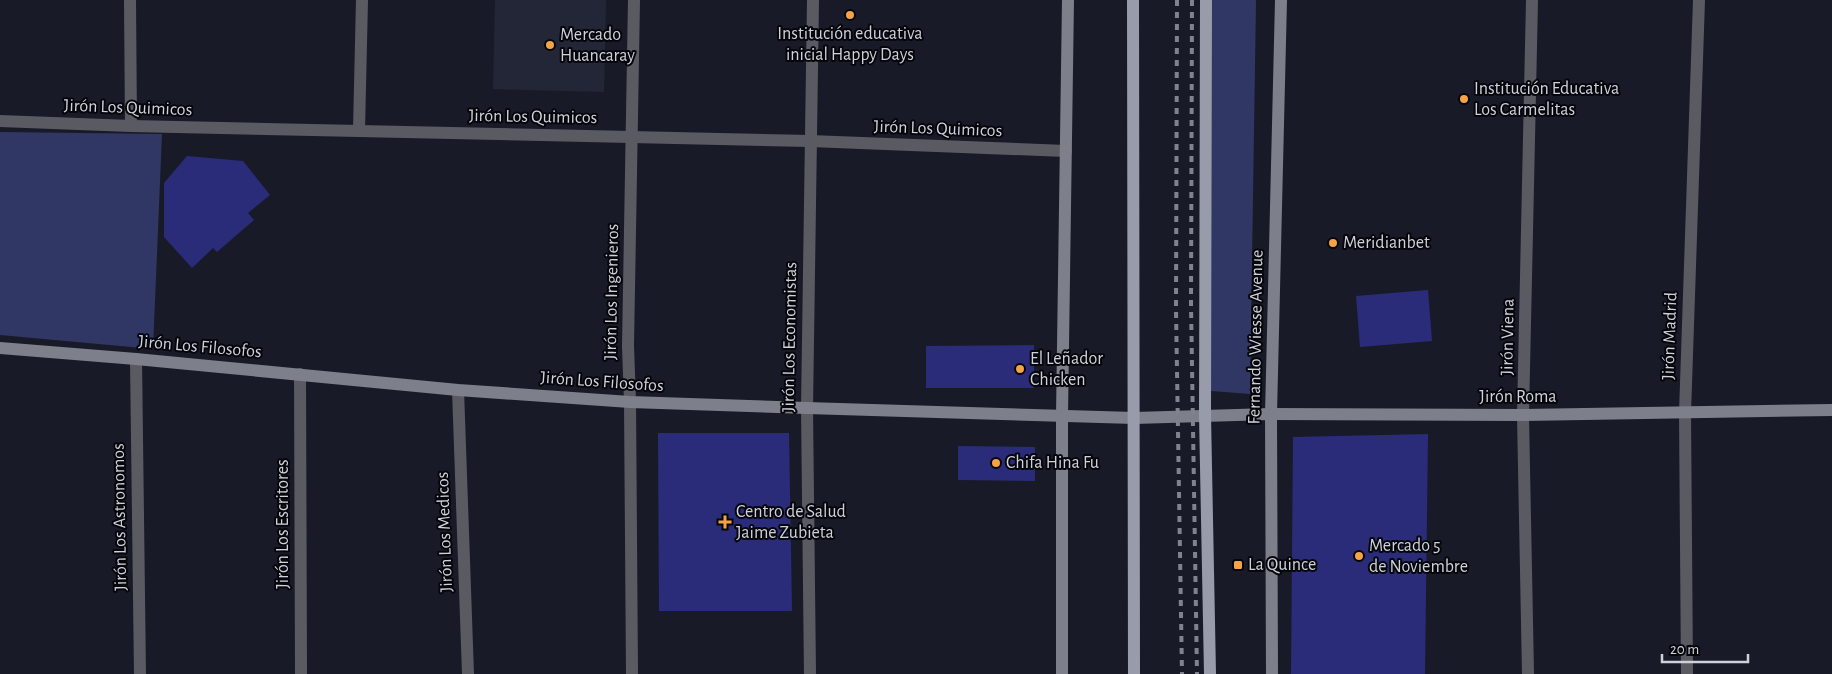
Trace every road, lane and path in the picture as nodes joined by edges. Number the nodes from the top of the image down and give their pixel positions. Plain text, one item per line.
1 (130, 0) edge
2 (362, 0) edge
3 (634, 0) edge
4 (813, 0) edge
5 (1068, 0) edge
6 (1133, 0) edge
7 (1206, 0) edge
8 (1281, 0) edge
9 (1532, 0) edge
10 (1699, 0) edge
11 (0, 121) edge
12 (131, 126) junction
13 (359, 130) junction
14 (632, 137) junction
15 (810, 141) junction
16 (1066, 151) junction
17 (0, 348) edge
18 (136, 359) junction
19 (300, 374) junction
20 (458, 390) junction
21 (630, 402) junction
22 (807, 408) junction
23 (1832, 410) edge
24 (1271, 414) junction
25 (1685, 414) junction
26 (1205, 415) junction
27 (1524, 415) junction
28 (1062, 416) junction
29 (1134, 418) junction
30 (140, 674) edge
31 (301, 674) edge
32 (468, 674) edge
33 (632, 674) edge
34 (810, 674) edge
35 (1062, 674) edge
36 (1134, 674) edge
37 (1210, 674) edge
38 (1272, 674) edge
39 (1528, 674) edge
40 (1687, 674) edge

1 - 12 street
2 - 13 street
3 - 14 street, Jirón Los Ingenieros
4 - 15 street, Jirón Los Economistas
5 - 16 street
6 - 29 main road
7 - 26 main road
8 - 24 street, Fernando Wiesse Avenue
9 - 27 street, Jirón Viena
10 - 25 street, Jirón Madrid
11 - 12 street, Jirón Los Quimicos
12 - 13 street, Jirón Los Quimicos
13 - 14 street, Jirón Los Quimicos
14 - 15 street, Jirón Los Quimicos
14 - 21 street, Jirón Los Ingenieros
15 - 16 street, Jirón Los Quimicos
15 - 22 street, Jirón Los Economistas
16 - 28 street
17 - 18 street, Jirón Los Filosofos
18 - 19 street, Jirón Los Filosofos
18 - 30 street, Jirón Los Astronomos
19 - 20 street, Jirón Los Filosofos
19 - 31 street, Jirón Los Escritores
20 - 21 street, Jirón Los Filosofos
20 - 32 street, Jirón Los Medicos
21 - 22 street, Jirón Los Filosofos
21 - 33 street, Jirón Los Ingenieros
22 - 28 street, Jirón Los Filosofos
22 - 34 street, Jirón Los Economistas
23 - 25 street, Jirón Roma
24 - 26 street, Jirón Roma
24 - 27 street, Jirón Roma
24 - 38 street, Fernando Wiesse Avenue
25 - 27 street, Jirón Roma
25 - 40 street, Jirón Madrid
26 - 29 street, Jirón Los Filosofos
26 - 37 main road
27 - 39 street, Jirón Viena
28 - 29 street, Jirón Los Filosofos
28 - 35 street
29 - 36 main road

